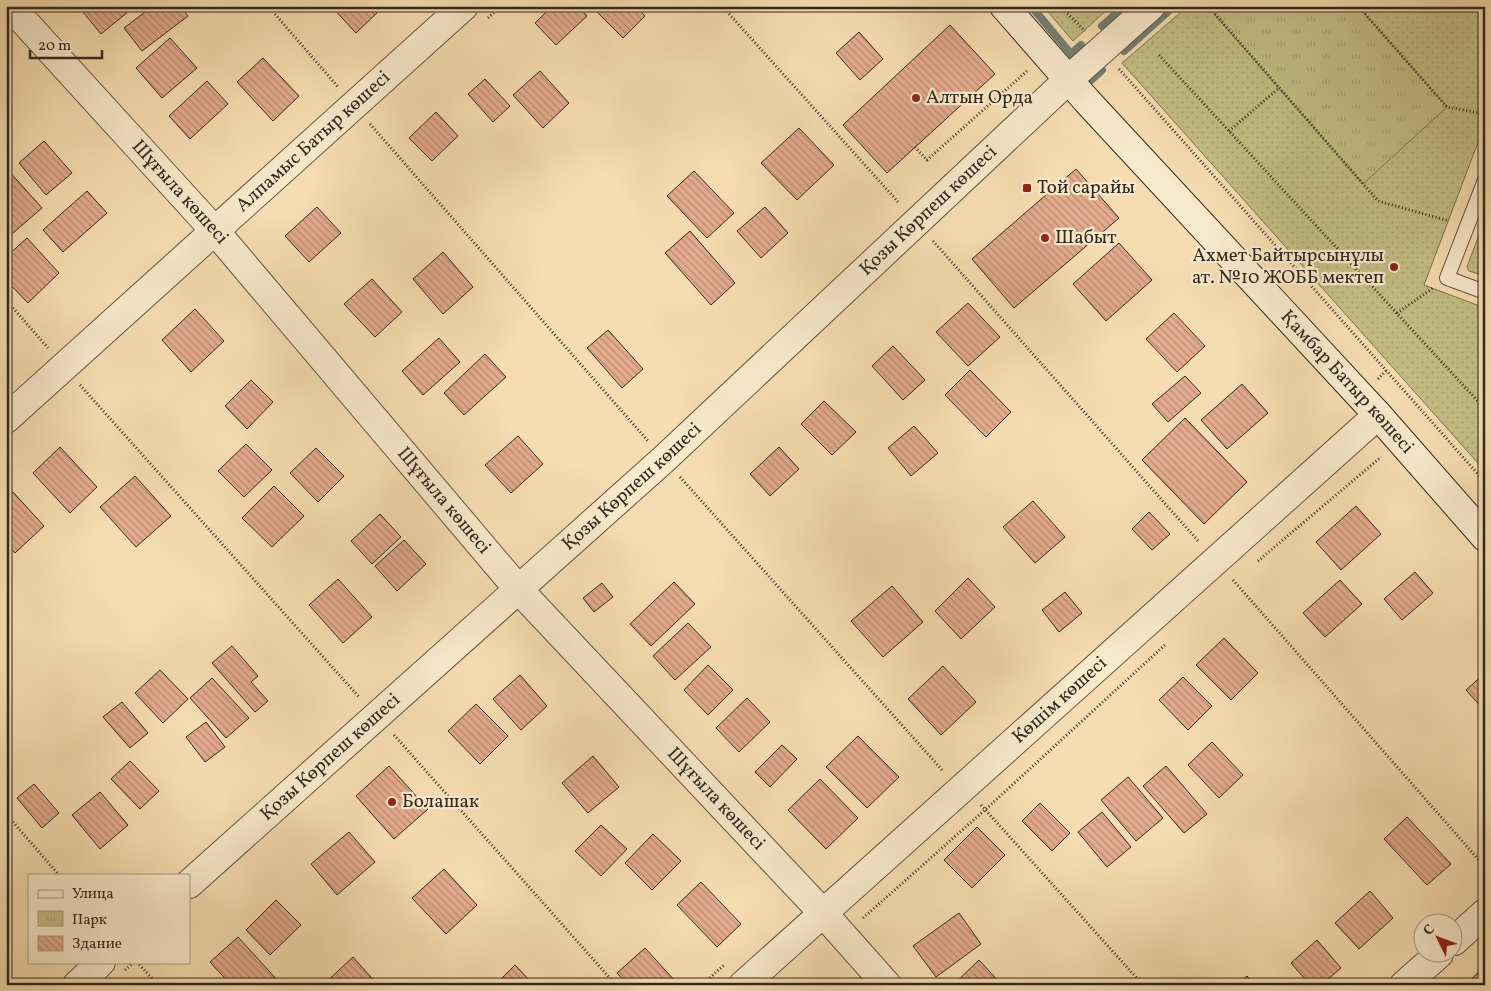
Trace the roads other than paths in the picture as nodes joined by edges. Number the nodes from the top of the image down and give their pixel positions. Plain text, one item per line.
1 (10, 6) edge
2 (464, 6) edge
3 (1004, 6) edge
4 (1151, 6) edge
5 (1068, 80) junction
6 (1485, 180) edge
7 (215, 231) junction
8 (1485, 292) edge
9 (1378, 415) junction
10 (6, 419) edge
11 (1485, 537) edge
12 (519, 590) junction
13 (190, 883) edge
14 (823, 913) junction
15 (1485, 913) edge
16 (1464, 932) edge
17 (99, 964) edge
18 (1428, 964) edge
19 (77, 985) edge
20 (743, 985) edge
21 (887, 985) edge
22 (1404, 985) edge

1 - 7 street, Шұғыла көшесі
2 - 7 street, Алпамыс Батыр көшесі
3 - 5 street, Қамбар Батыр көшесі
4 - 5 street, Қозы Көрпеш көшесі
5 - 9 street, Қамбар Батыр көшесі
5 - 12 street, Қозы Көрпеш көшесі
6 - 8 lane
7 - 10 street, Алпамыс Батыр көшесі
7 - 12 street, Шұғыла көшесі
9 - 11 street, Қамбар Батыр көшесі
9 - 14 street, Көшім көшесі
12 - 13 street, Қозы Көрпеш көшесі
12 - 14 street, Шұғыла көшесі
14 - 20 street, Көшім көшесі
14 - 21 street, Шұғыла көшесі
15 - 16 street
17 - 19 street
18 - 22 street

